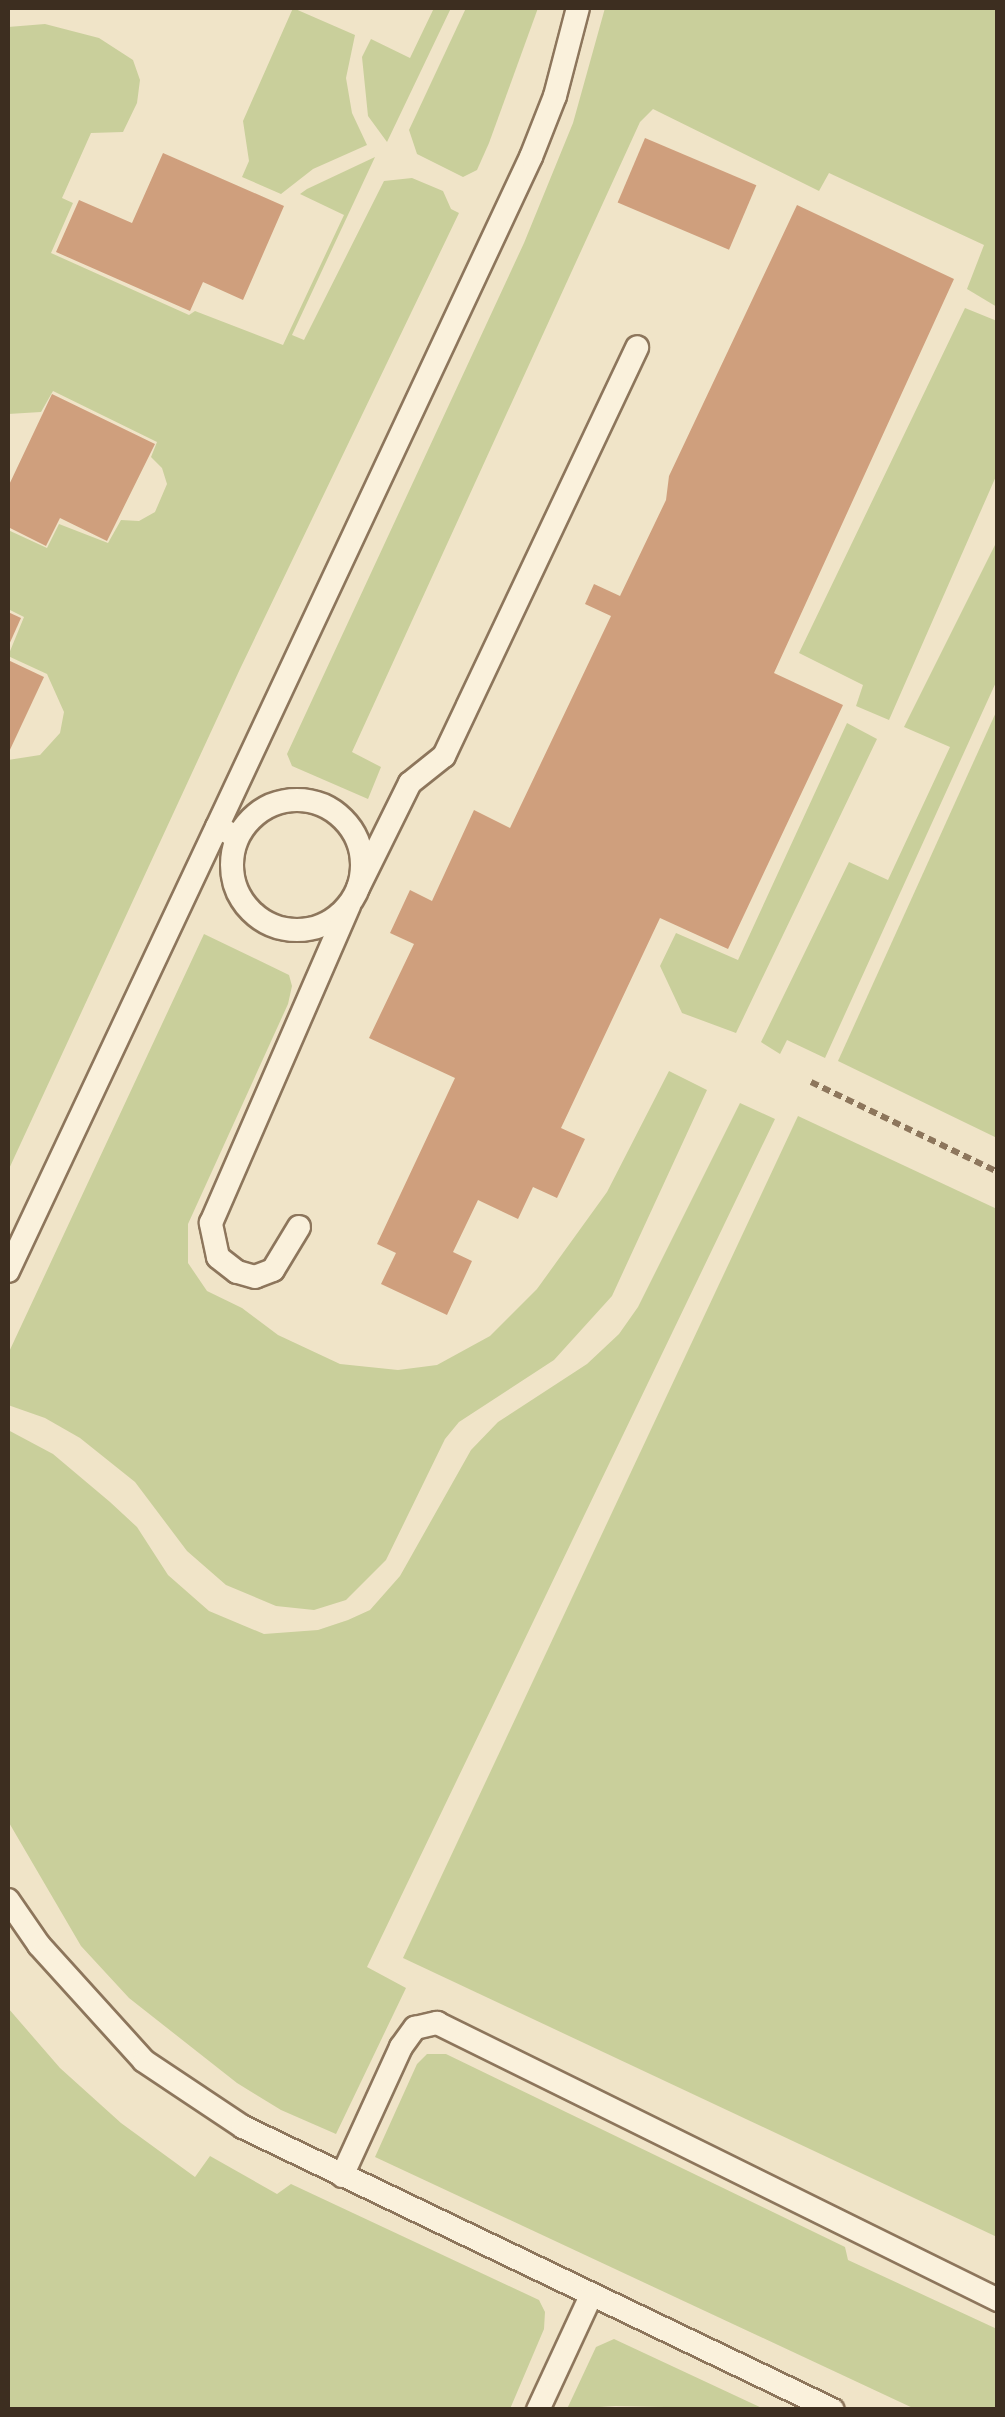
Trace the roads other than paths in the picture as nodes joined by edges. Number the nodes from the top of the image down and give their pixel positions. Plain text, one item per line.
1 (578, 8) edge
2 (637, 347) dead end
3 (227, 832) junction
4 (353, 897) junction
5 (299, 1227) dead end
6 (8, 1271) edge
7 (8, 1900) edge
8 (342, 2176) junction
9 (591, 2296) junction
10 (998, 2300) edge
11 (538, 2410) edge
12 (832, 2410) edge

1 - 3 lane
2 - 4 lane
3 - 4 lane
3 - 4 lane
3 - 6 lane
4 - 5 lane
7 - 8 lane
8 - 9 lane
8 - 10 lane
9 - 11 lane
9 - 12 lane

